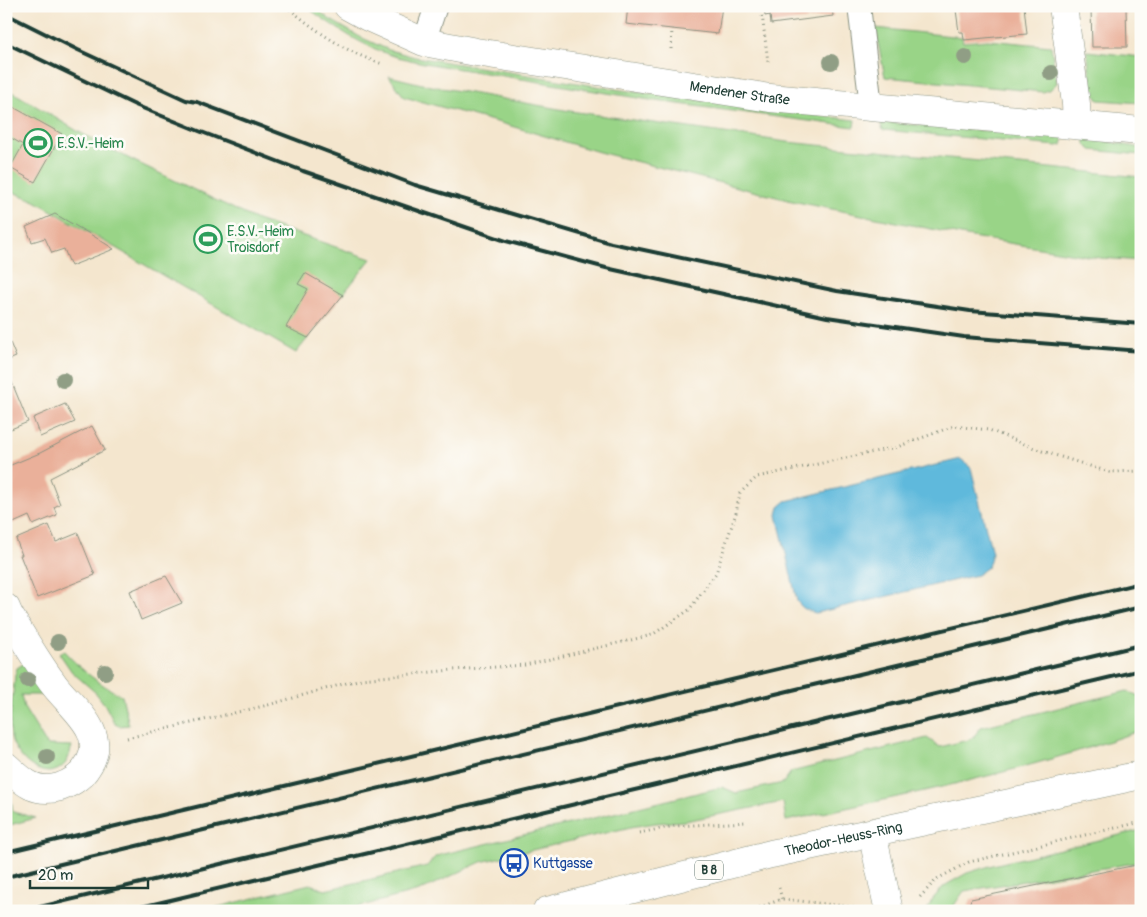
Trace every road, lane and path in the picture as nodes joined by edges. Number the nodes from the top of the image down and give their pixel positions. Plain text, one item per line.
1 (348, 6) edge
2 (436, 6) edge
3 (761, 6) edge
4 (859, 6) edge
5 (1063, 6) edge
6 (672, 29) dead end
7 (424, 42) junction
8 (671, 58) dead end
9 (769, 70) dead end
10 (871, 106) junction
11 (1077, 124) junction
12 (1141, 131) edge
13 (1141, 472) edge
14 (7, 620) edge
15 (94, 745) junction
16 (6, 766) edge
17 (1141, 775) edge
18 (1141, 822) edge
19 (872, 833) junction
20 (889, 907) edge
21 (547, 911) edge
22 (750, 911) edge

1 - 7 street, Mendener Straße
2 - 7 lane
3 - 9 path
4 - 10 lane
5 - 11 street
6 - 8 path
7 - 10 street, Mendener Straße
10 - 11 street, Mendener Straße
11 - 12 street, Mendener Straße
13 - 15 path
14 - 15 street
15 - 16 street
17 - 19 street, Theodor-Heuss-Ring / B 8
18 - 20 path
19 - 20 street
19 - 21 street, Theodor-Heuss-Ring / B 8
20 - 22 path

